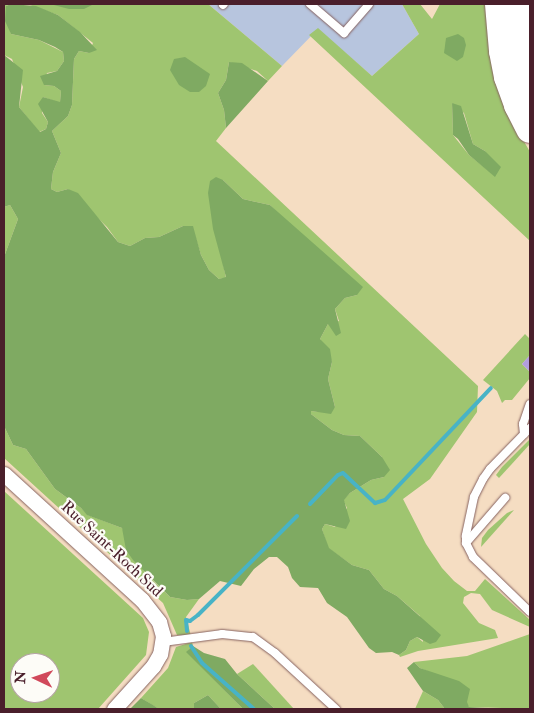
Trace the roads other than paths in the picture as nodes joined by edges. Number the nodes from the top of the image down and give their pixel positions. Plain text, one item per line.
1 (310, 4) edge
2 (369, 4) edge
3 (499, 4) edge
4 (523, 4) edge
5 (530, 85) edge
6 (530, 129) edge
7 (530, 404) edge
8 (530, 428) edge
9 (524, 434) junction
10 (4, 474) edge
11 (505, 498) dead end
12 (466, 543) junction
13 (530, 612) edge
14 (163, 642) junction
15 (114, 709) edge
16 (336, 709) edge

1 - 2 lane
3 - 6 highway
4 - 5 highway
7 - 9 lane
8 - 9 lane
9 - 12 lane
10 - 14 street, Rue Saint-Roch Sud
11 - 12 lane
12 - 13 lane
14 - 15 street
14 - 16 lane

